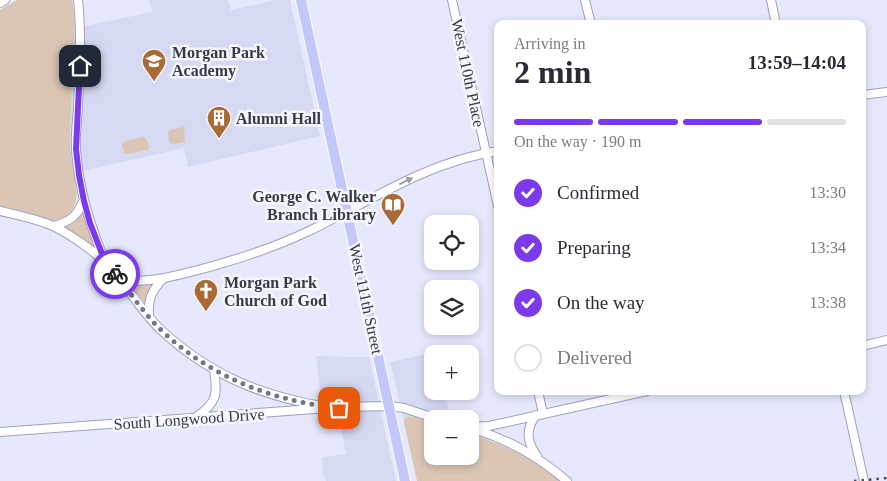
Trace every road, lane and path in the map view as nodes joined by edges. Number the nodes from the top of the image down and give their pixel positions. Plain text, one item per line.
1 (5, 0) edge
2 (78, 0) edge
3 (301, 0) edge
4 (452, 0) edge
5 (586, 0) edge
6 (770, 0) edge
7 (0, 3) edge
8 (589, 20) edge
9 (775, 20) edge
10 (887, 92) edge
11 (866, 95) edge
12 (494, 152) edge
13 (486, 153) junction
14 (494, 188) edge
15 (84, 201) junction
16 (0, 211) edge
17 (347, 211) junction
18 (54, 226) junction
19 (106, 264) junction
20 (119, 279) junction
21 (163, 279) junction
22 (149, 317) junction
23 (887, 340) edge
24 (866, 345) edge
25 (214, 370) junction
26 (538, 395) edge
27 (629, 395) edge
28 (845, 395) edge
29 (390, 406) junction
30 (341, 408) junction
31 (424, 415) edge
32 (540, 415) junction
33 (194, 418) junction
34 (479, 427) edge
35 (479, 431) edge
36 (0, 432) edge
37 (538, 458) junction
38 (405, 481) edge
39 (567, 481) edge
40 (864, 481) edge

1 - 7 street
2 - 15 street
3 - 17 main road, West 111th Street
4 - 13 street, West 110th Place
5 - 8 street
6 - 9 street
10 - 11 street
12 - 13 street
13 - 14 street, West 110th Place
17 -> 13 street
15 - 18 street
15 - 19 street
16 - 18 street
17 - 21 street
17 - 29 main road, West 111th Street
18 - 19 street
19 - 20 street
20 - 21 street
20 - 22 street
21 - 22 street
22 - 25 street
23 - 24 street
25 - 30 street
25 - 33 street
26 - 32 street
27 - 32 street
28 - 40 street
29 - 30 street, South Longwood Drive
29 - 31 street, South Longwood Drive
29 - 38 main road, West 111th Street
30 - 33 street, South Longwood Drive
32 - 34 street
32 - 37 street
33 - 36 street, South Longwood Drive
35 - 37 street
37 - 39 street

